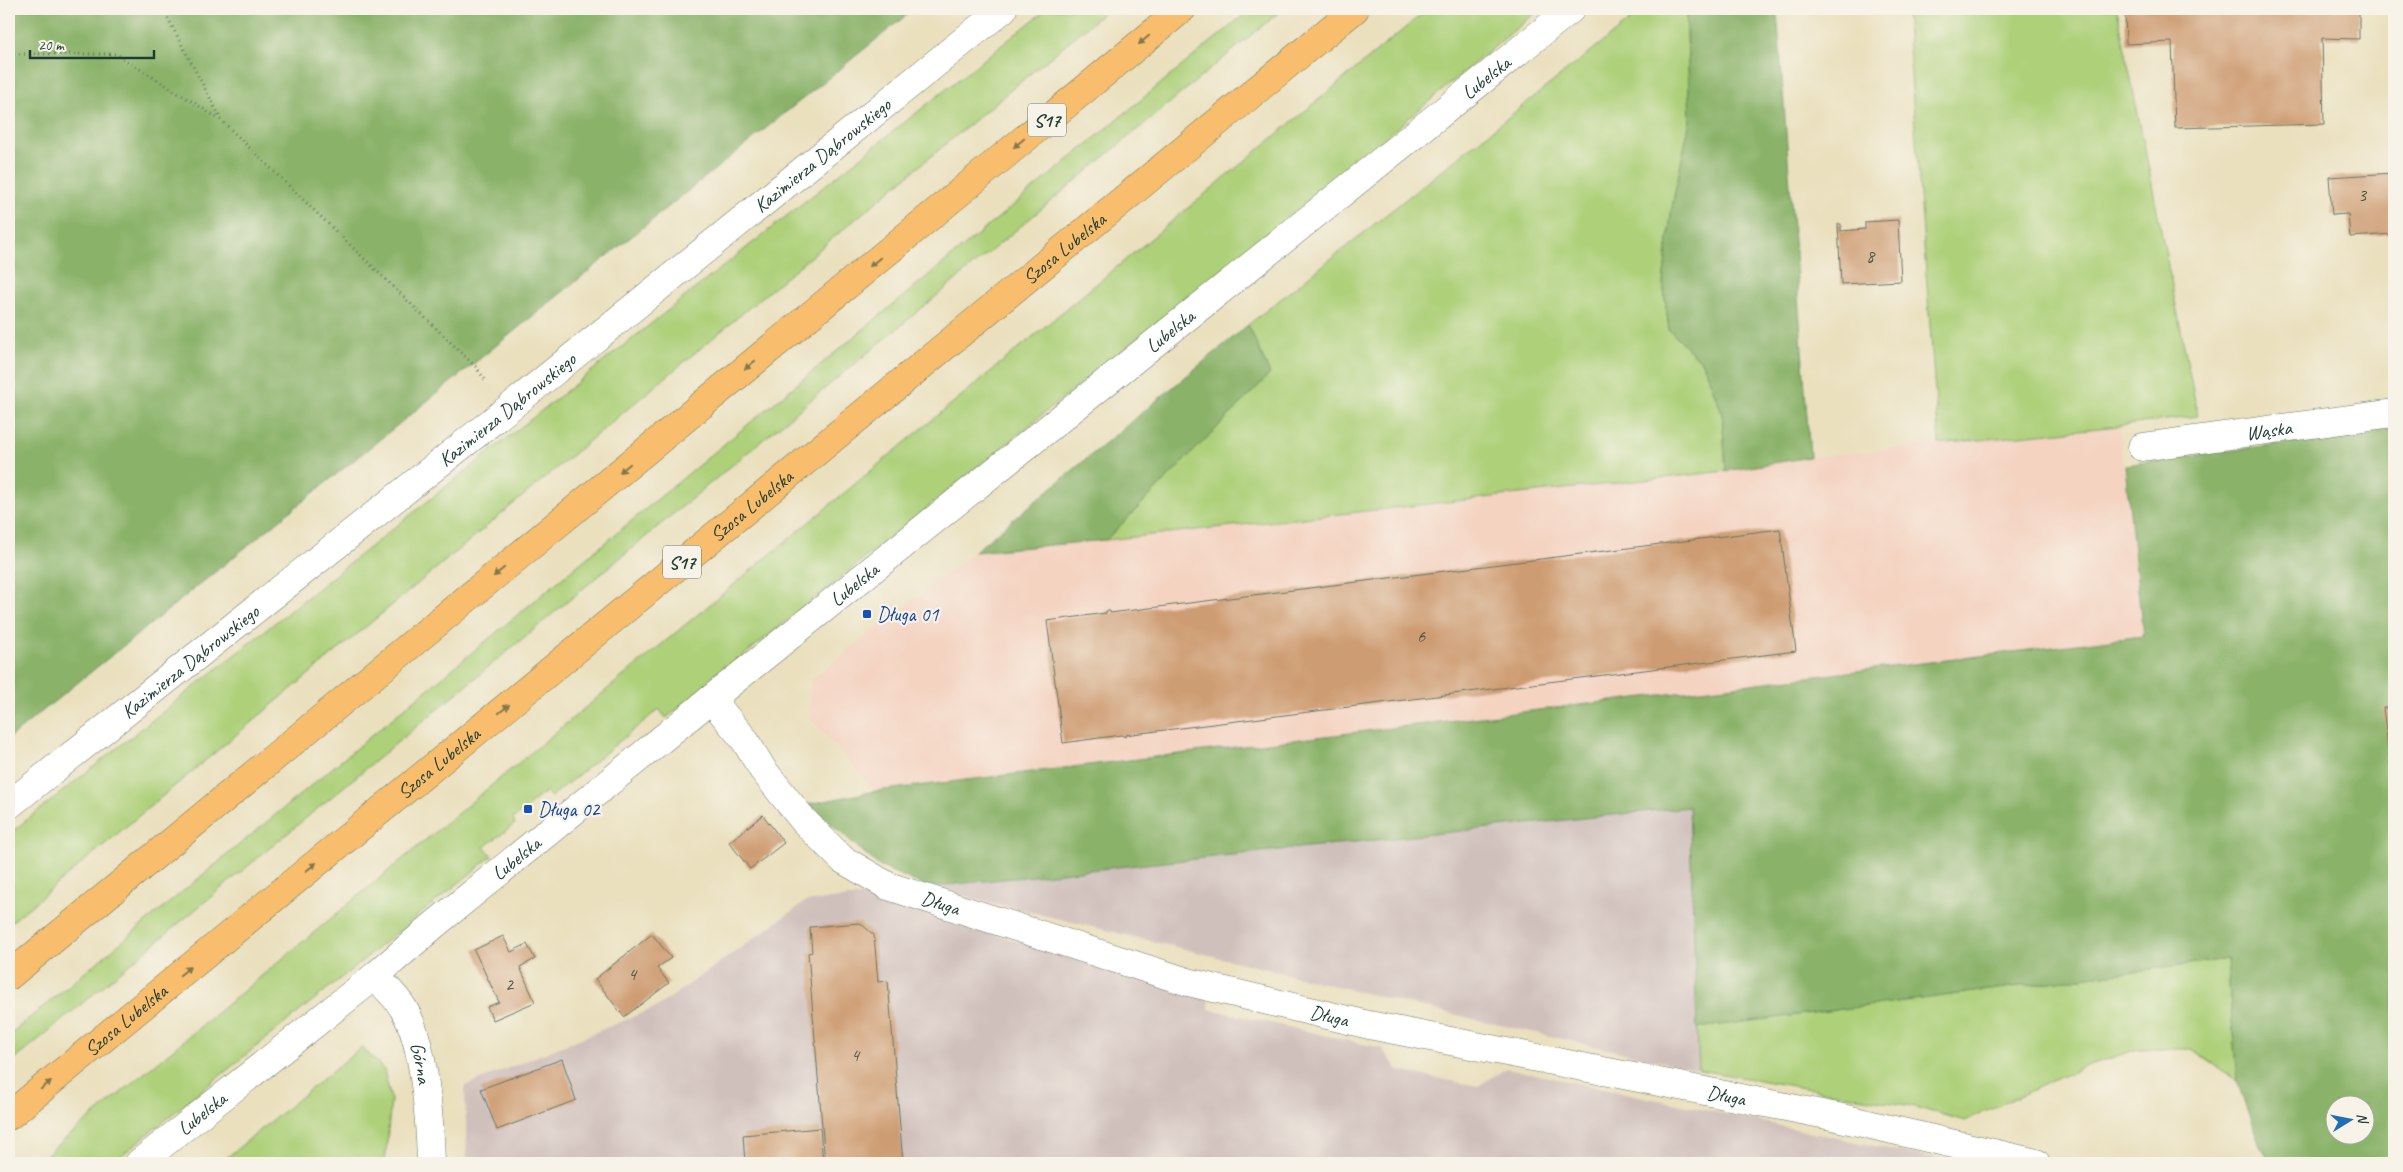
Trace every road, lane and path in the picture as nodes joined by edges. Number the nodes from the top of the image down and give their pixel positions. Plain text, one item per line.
1 (163, 9) edge
2 (1003, 9) edge
3 (1182, 9) edge
4 (1355, 9) edge
5 (1571, 9) edge
6 (9, 54) edge
7 (221, 120) junction
8 (509, 408) junction
9 (2394, 414) edge
10 (2142, 447) dead end
11 (711, 699) junction
12 (9, 805) edge
13 (9, 976) edge
14 (375, 976) junction
15 (9, 1116) edge
16 (139, 1163) edge
17 (431, 1163) edge
18 (2036, 1163) edge

1 - 7 path
2 - 8 street, Kazimierza Dąbrowskiego
3 -> 13 highway, S17
15 -> 4 highway, Szosa Lubelska / S17
5 - 11 street, Lubelska
6 - 7 path
7 - 8 path
8 - 12 street, Kazimierza Dąbrowskiego
9 - 10 street, Wąska
11 - 14 street, Lubelska
11 - 18 street, Długa
14 - 16 street, Lubelska
14 - 17 street, Górna

